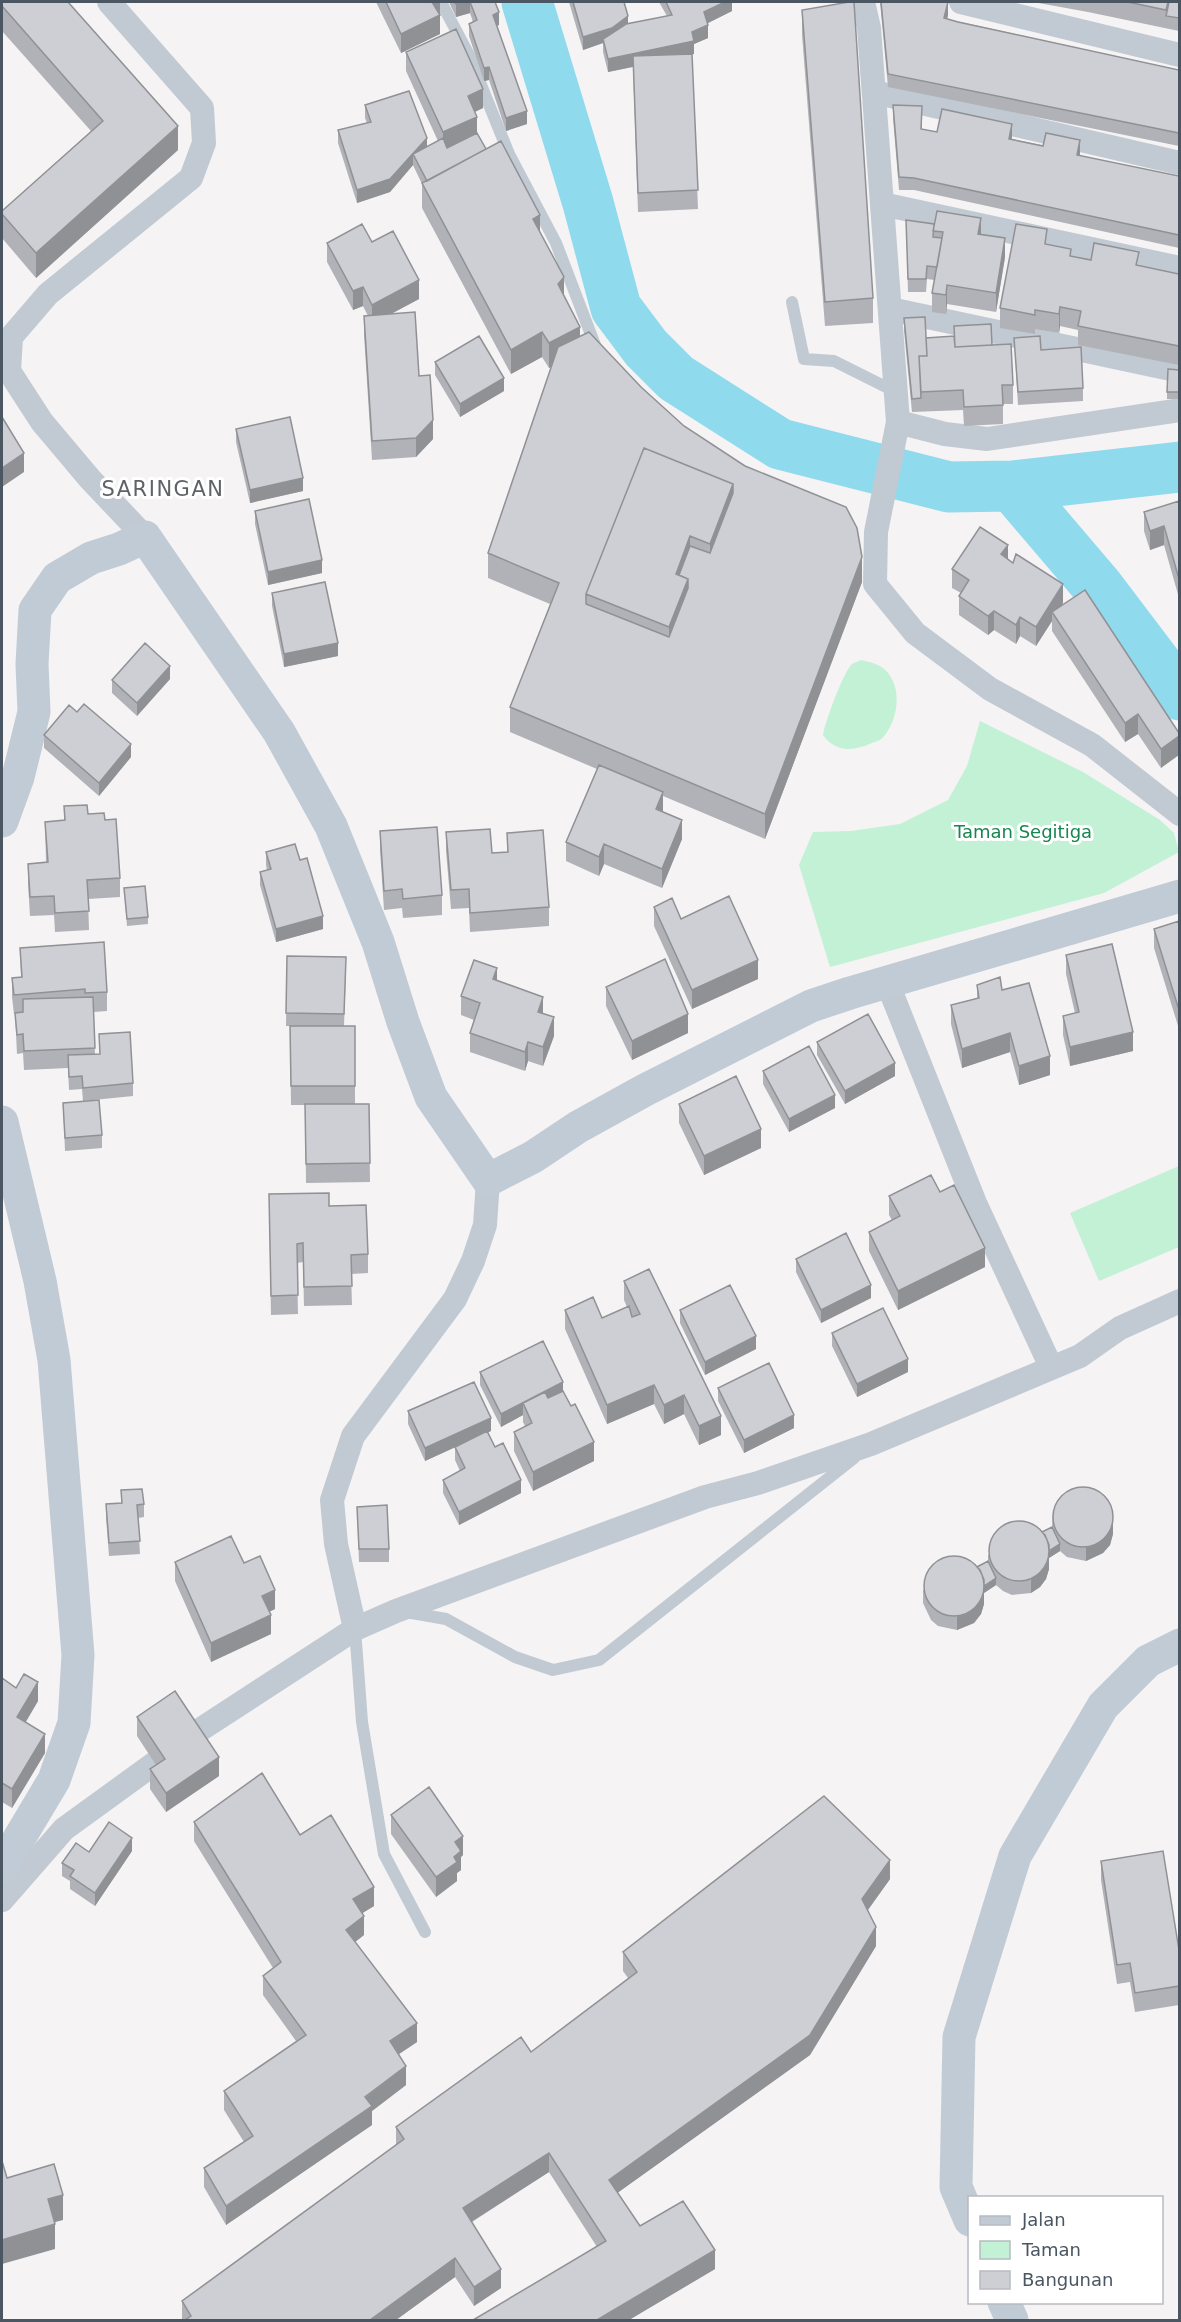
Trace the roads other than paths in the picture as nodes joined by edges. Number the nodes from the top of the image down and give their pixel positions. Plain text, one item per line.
1 (109, 2) edge
2 (441, 2) edge
3 (863, 2) edge
4 (961, 2) edge
5 (1179, 55) edge
6 (874, 92) junction
7 (1179, 163) edge
8 (882, 204) junction
9 (1179, 268) edge
10 (792, 302) dead end
11 (890, 309) junction
12 (600, 351) edge
13 (1179, 371) edge
14 (896, 392) junction
15 (1179, 410) edge
16 (896, 431) junction
17 (145, 537) junction
18 (1179, 814) edge
19 (2, 821) edge
20 (1179, 896) edge
21 (886, 982) junction
22 (2, 1122) edge
23 (488, 1179) junction
24 (1179, 1301) edge
25 (1051, 1367) junction
26 (871, 1444) junction
27 (396, 1611) junction
28 (355, 1629) junction
29 (1179, 1645) edge
30 (192, 1735) edge
31 (155, 1763) edge
32 (2, 1866) edge
33 (2, 1900) edge
34 (425, 1932) dead end
35 (968, 2217) edge
36 (1005, 2304) edge
37 (1012, 2320) edge

1 - 17 street
2 - 12 lane
3 - 6 street
4 - 5 street
6 - 7 street
6 - 8 street
8 - 9 street
8 - 11 street
10 - 14 lane
11 - 13 street
11 - 14 street
14 - 16 street
15 - 16 street
16 - 18 street
17 - 19 main road
17 - 23 main road
20 - 21 main road
21 - 23 main road
21 - 25 street
22 - 32 main road
23 - 28 street
24 - 25 street
25 - 26 street
26 - 27 street
26 - 27 lane
27 - 28 street
28 - 30 street
28 - 34 lane
29 - 35 main road
31 - 33 street
36 - 37 main road

